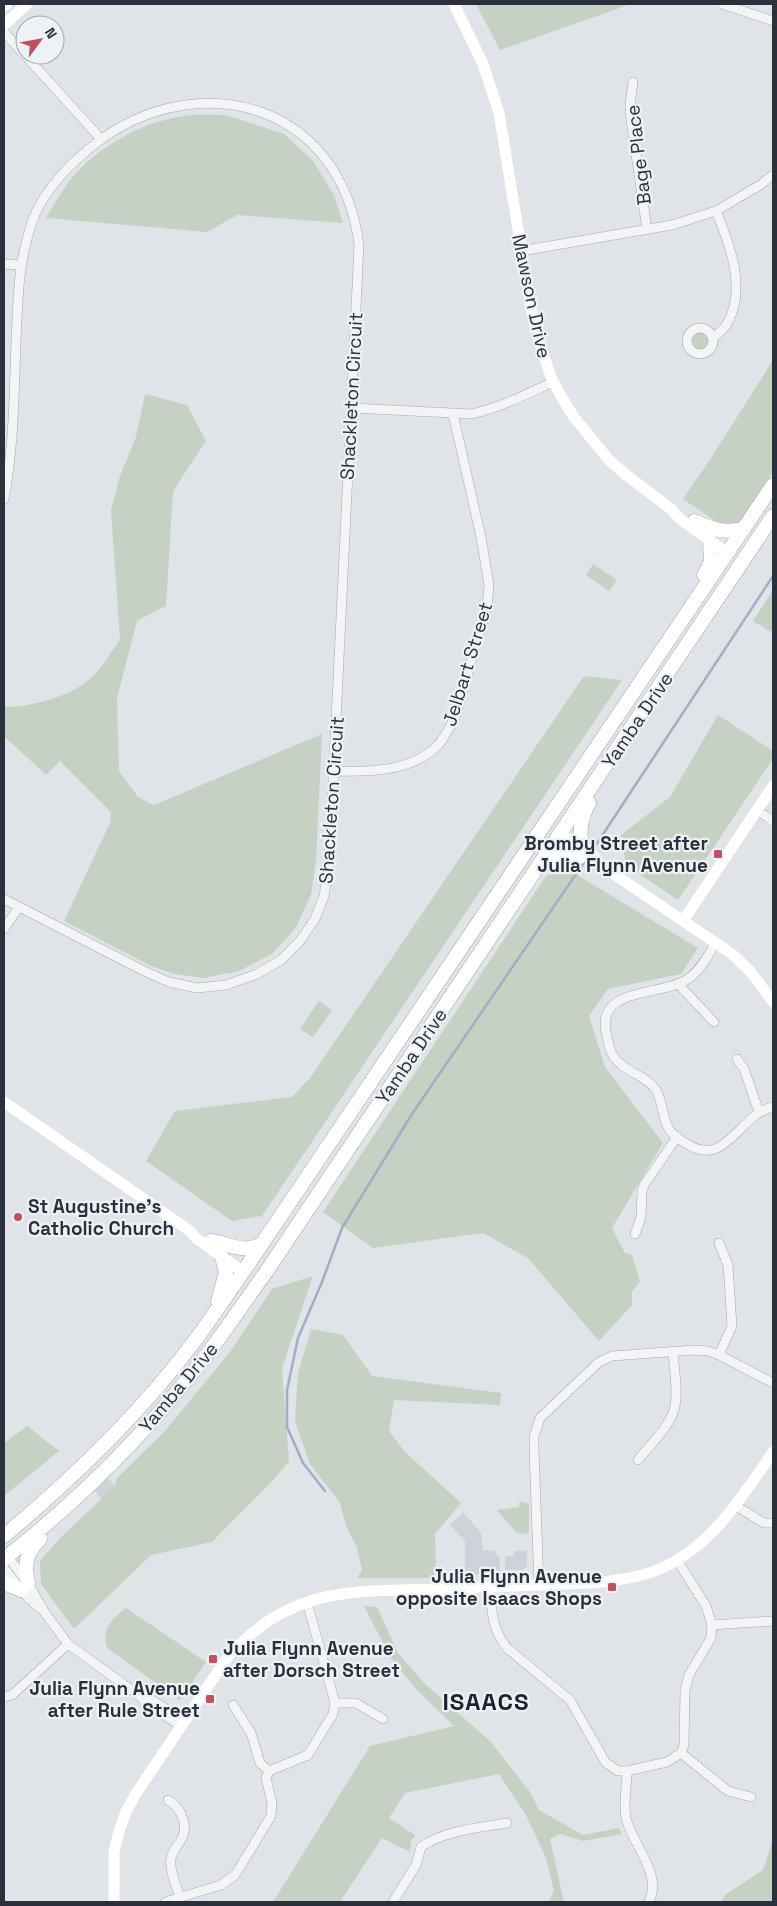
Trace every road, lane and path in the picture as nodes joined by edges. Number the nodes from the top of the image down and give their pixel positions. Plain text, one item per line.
1 (7, 4) edge
2 (27, 4) edge
3 (446, 4) edge
4 (454, 4) edge
5 (722, 4) edge
6 (4, 6) edge
7 (773, 21) edge
8 (4, 25) edge
9 (4, 32) edge
10 (472, 41) junction
11 (633, 82) dead end
12 (101, 138) junction
13 (773, 175) edge
14 (716, 211) junction
15 (647, 229) junction
16 (521, 251) junction
17 (4, 264) edge
18 (20, 265) junction
19 (713, 338) dead end
20 (554, 382) junction
21 (350, 408) junction
22 (452, 414) junction
23 (773, 485) edge
24 (4, 499) edge
25 (671, 509) junction
26 (773, 516) edge
27 (694, 520) junction
28 (744, 529) junction
29 (710, 541) junction
30 (729, 550) junction
31 (744, 559) junction
32 (695, 602) junction
33 (334, 771) junction
34 (596, 781) junction
35 (773, 786) edge
36 (757, 810) junction
37 (553, 813) junction
38 (773, 821) edge
39 (557, 837) junction
40 (581, 853) junction
41 (537, 868) junction
42 (508, 880) junction
43 (4, 899) edge
44 (19, 907) junction
45 (683, 921) junction
46 (4, 929) edge
47 (716, 943) junction
48 (678, 984) junction
49 (773, 1002) edge
50 (714, 1022) dead end
51 (737, 1059) dead end
52 (4, 1102) edge
53 (773, 1106) edge
54 (759, 1112) junction
55 (677, 1137) junction
56 (190, 1231) junction
57 (635, 1234) dead end
58 (212, 1241) junction
59 (719, 1242) dead end
60 (263, 1243) junction
61 (222, 1257) junction
62 (245, 1269) junction
63 (260, 1280) junction
64 (210, 1320) junction
65 (673, 1352) junction
66 (719, 1355) junction
67 (773, 1383) edge
68 (773, 1452) edge
69 (638, 1460) dead end
70 (736, 1506) junction
71 (55, 1518) junction
72 (773, 1523) edge
73 (4, 1536) edge
74 (4, 1559) edge
75 (676, 1560) junction
76 (4, 1583) edge
77 (539, 1585) junction
78 (24, 1586) junction
79 (490, 1587) junction
80 (307, 1602) junction
81 (773, 1621) edge
82 (712, 1625) junction
83 (70, 1646) junction
84 (4, 1698) edge
85 (335, 1702) junction
86 (233, 1705) dead end
87 (383, 1719) dead end
88 (182, 1724) junction
89 (681, 1753) junction
90 (627, 1771) junction
91 (269, 1772) junction
92 (751, 1797) dead end
93 (168, 1800) dead end
94 (507, 1823) dead end
95 (180, 1898) junction
96 (114, 1902) edge
97 (165, 1902) edge
98 (392, 1902) edge
99 (649, 1902) edge

1 - 6 street
2 - 8 street
3 - 10 street, Mawson Drive
4 - 10 street, Mawson Drive
5 - 7 street
9 - 12 street
10 - 16 street, Mawson Drive
11 - 15 street, Bage Place
12 - 18 street, Shackleton Circuit
12 - 21 street, Shackleton Circuit
13 - 14 street
14 - 15 street
14 - 19 street
15 - 16 street
16 - 20 street, Mawson Drive
17 - 18 street
18 - 24 street, Shackleton Circuit
20 - 22 street
20 - 25 street, Mawson Drive
21 - 22 street
21 - 33 street, Shackleton Circuit
22 - 33 street, Jelbart Street
23 - 28 main road, Yamba Drive
25 - 27 street, Mawson Drive
25 - 29 street, Mawson Drive
26 - 31 main road, Yamba Drive
27 - 28 main road
27 - 30 street, Mawson Drive
28 - 30 main road, Yamba Drive
29 - 30 street, Mawson Drive
29 - 32 main road
30 - 31 main road
30 - 32 main road, Yamba Drive
31 - 34 main road, Yamba Drive
32 - 37 main road, Yamba Drive
33 - 44 street, Shackleton Circuit
34 - 39 main road, Yamba Drive
34 - 40 main road
35 - 36 street
36 - 38 street
36 - 45 street
37 - 39 main road
37 - 42 main road, Yamba Drive
39 - 40 street
39 - 41 main road, Yamba Drive
39 - 42 main road
40 - 41 main road
40 - 45 street
41 - 63 main road, Yamba Drive
42 - 60 main road, Yamba Drive
43 - 44 street, Shackleton Circuit
44 - 46 street
45 - 47 street
47 - 48 street
47 - 49 street
48 - 50 street
48 - 55 street
51 - 54 street
52 - 56 street
53 - 54 street
54 - 55 street
55 - 57 street
56 - 58 street
56 - 61 street
58 - 60 main road
58 - 62 street
59 - 66 street
60 - 62 main road, Yamba Drive
61 - 62 street
61 - 64 main road
62 - 63 main road
62 - 64 main road, Yamba Drive
63 - 71 main road, Yamba Drive
64 - 73 main road, Yamba Drive
65 - 66 street
65 - 69 street
65 - 77 street
66 - 67 street
68 - 70 street
70 - 72 street
70 - 75 street
71 - 74 main road, Yamba Drive
71 - 78 main road
74 - 78 street
75 - 77 street
75 - 82 street
76 - 78 main road
77 - 79 street
78 - 83 street
79 - 80 street
79 - 90 street
80 - 85 street
80 - 88 street
81 - 82 street
82 - 89 street
83 - 84 street
83 - 88 street
85 - 87 street
85 - 91 street
86 - 91 street
88 - 96 street
89 - 90 street
89 - 92 street
90 - 99 street
91 - 95 street
93 - 95 street
94 - 98 street
95 - 97 street

